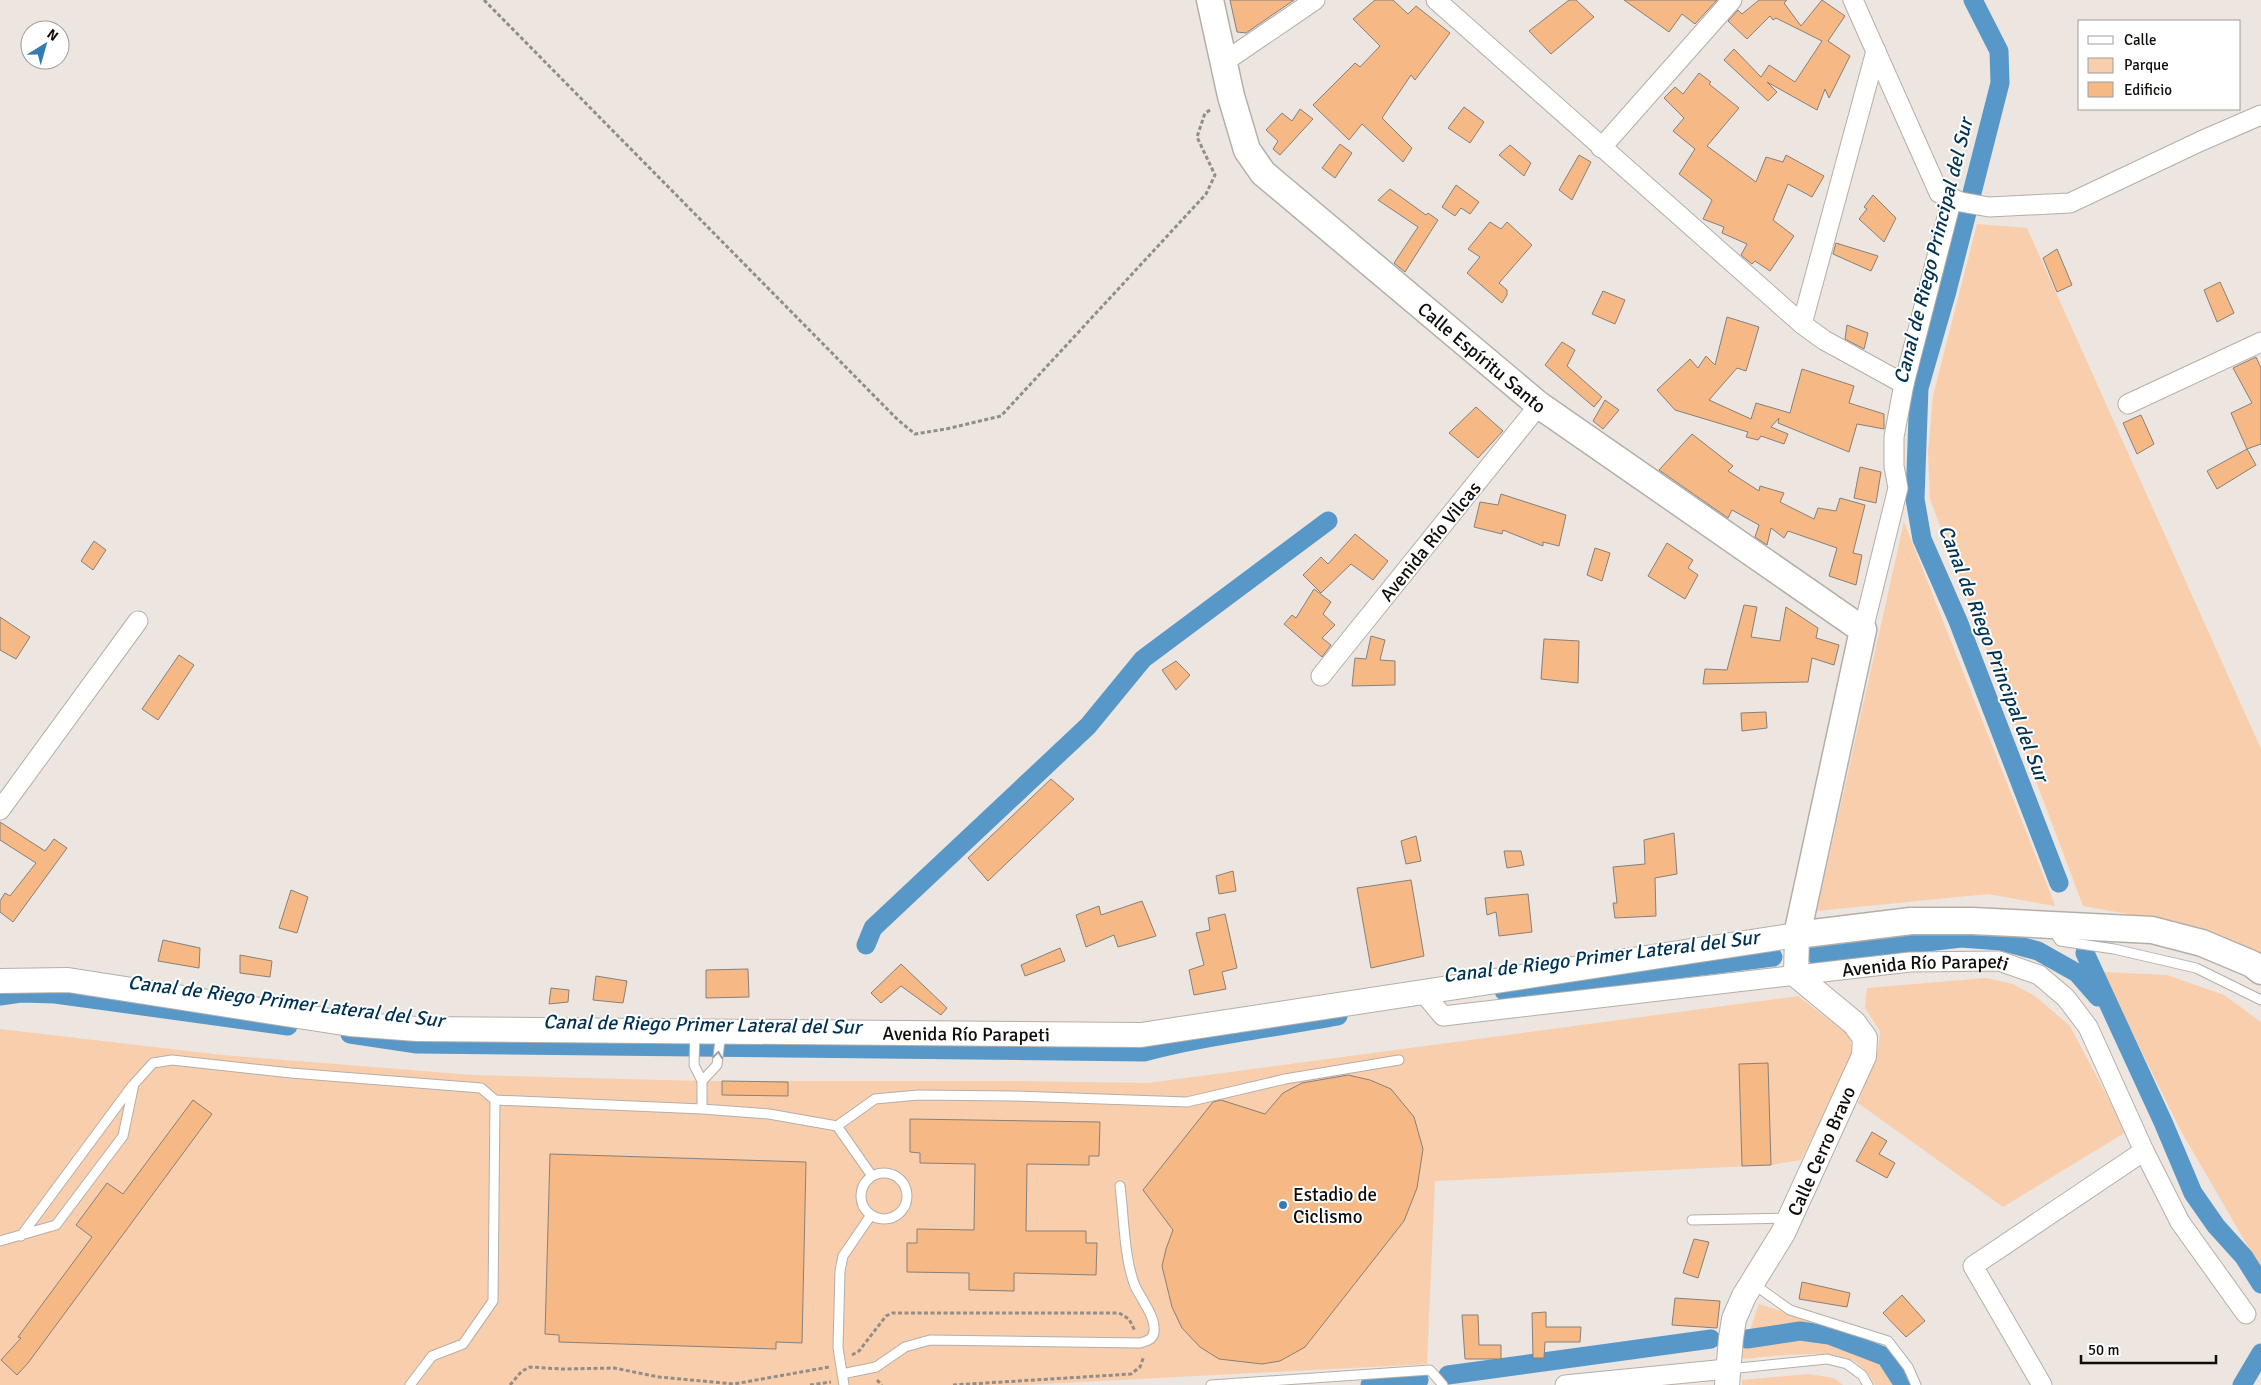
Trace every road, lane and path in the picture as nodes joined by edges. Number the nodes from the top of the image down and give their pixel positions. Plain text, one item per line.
1 (484, 0) edge
2 (1210, 0) edge
3 (1315, 0) edge
4 (1436, 0) edge
5 (1732, 0) edge
6 (1853, 0) edge
7 (1876, 51) junction
8 (1224, 62) junction
9 (1231, 96) junction
10 (2261, 115) edge
11 (1601, 148) junction
12 (1964, 202) junction
13 (1802, 324) junction
14 (2261, 342) edge
15 (1904, 384) junction
16 (2128, 404) dead end
17 (1538, 405) junction
18 (138, 621) dead end
19 (1862, 630) junction
20 (1321, 676) dead end
21 (0, 810) edge
22 (2048, 924) junction
23 (1797, 935) junction
24 (2261, 971) edge
25 (1796, 975) junction
26 (4, 977) edge
27 (1422, 991) junction
28 (2261, 1000) edge
29 (695, 1032) junction
30 (721, 1032) junction
31 (1399, 1060) dead end
32 (702, 1081) junction
33 (134, 1084) junction
34 (496, 1100) junction
35 (702, 1109) junction
36 (838, 1126) junction
37 (2144, 1151) junction
38 (872, 1176) junction
39 (1120, 1186) dead end
40 (871, 1215) junction
41 (1790, 1218) junction
42 (1692, 1220) dead end
43 (21, 1236) junction
44 (0, 1241) edge
45 (1752, 1282) junction
46 (2246, 1314) dead end
47 (859, 1351) dead end
48 (840, 1362) junction
49 (842, 1374) junction
50 (1727, 1377) edge
51 (410, 1385) edge
52 (510, 1385) edge
53 (844, 1385) edge
54 (1211, 1385) edge
55 (1443, 1385) edge
56 (1565, 1385) edge
57 (1868, 1385) edge
58 (1916, 1385) edge
59 (2042, 1385) edge

1 - 9 path
2 - 8 main road, Calle Espíritu Santo
3 - 8 street
4 - 11 street
5 - 11 street
6 - 7 street
7 - 12 street
7 - 13 street
8 - 9 main road, Calle Espíritu Santo
9 - 17 main road, Calle Espíritu Santo
10 - 12 street
11 - 13 street
12 - 15 street
13 - 15 street
14 - 16 street
15 - 19 street
17 - 19 main road, Calle Espíritu Santo
17 - 20 street, Avenida Río Vilcas
18 - 21 street
19 - 23 main road
22 - 23 main road, Avenida Río Parapeti
22 - 24 main road, Avenida Río Parapeti
22 - 28 lane
23 - 25 street
23 - 27 street, Avenida Río Parapeti
25 - 27 street, Avenida Río Parapeti
25 - 37 street, Avenida Río Parapeti
25 - 41 street, Calle Cerro Bravo
26 - 29 street, Avenida Río Parapeti
27 - 30 street, Avenida Río Parapeti
29 - 30 street, Avenida Río Parapeti
29 - 32 lane
32 -> 30 lane
31 - 36 lane
32 - 35 lane
33 - 34 lane
33 - 43 lane
33 - 43 lane
34 - 35 lane
34 - 51 lane
35 - 36 lane
36 - 38 lane
37 - 46 street, Avenida Río Parapeti
37 - 59 street
38 - 40 lane
38 - 40 lane
39 - 49 lane
40 - 48 lane
41 - 42 lane
41 - 45 street, Calle Cerro Bravo
43 - 44 lane
45 - 50 street, Calle Cerro Bravo
45 - 58 lane
47 - 48 path
48 - 49 lane
48 - 52 path
49 - 53 lane
50 - 56 street
50 - 57 lane
54 - 55 lane

